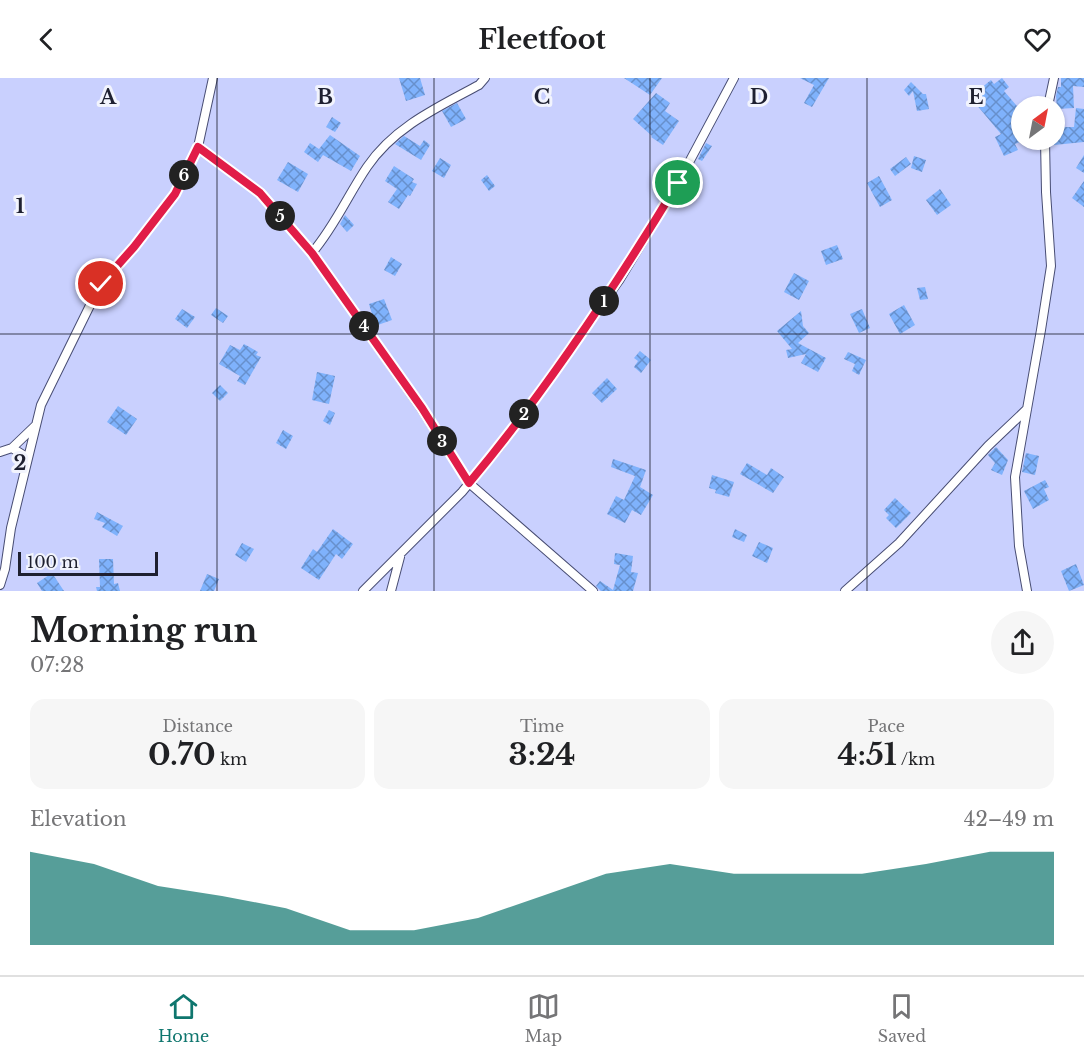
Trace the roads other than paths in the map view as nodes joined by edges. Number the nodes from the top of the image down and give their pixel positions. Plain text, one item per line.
1 (213, 78) edge
2 (485, 78) edge
3 (734, 78) edge
4 (1054, 78) edge
5 (1050, 96) edge
6 (198, 147) junction
7 (1045, 150) edge
8 (312, 253) junction
9 (1028, 408) junction
10 (36, 424) junction
11 (12, 448) junction
12 (0, 452) edge
13 (28, 458) junction
14 (469, 483) junction
15 (400, 555) junction
16 (0, 585) edge
17 (363, 591) edge
18 (391, 591) edge
19 (593, 591) edge
20 (845, 591) edge
21 (1027, 591) edge

1 - 6 street
2 - 8 street
3 - 14 street
4 - 5 street
6 - 8 street
6 - 10 street
7 - 9 street
8 - 14 street
9 - 20 street
9 - 21 street
10 - 11 street
10 - 13 street
11 - 12 street
11 - 13 street
13 - 16 street
14 - 15 street
14 - 19 street
15 - 17 street
15 - 18 street

